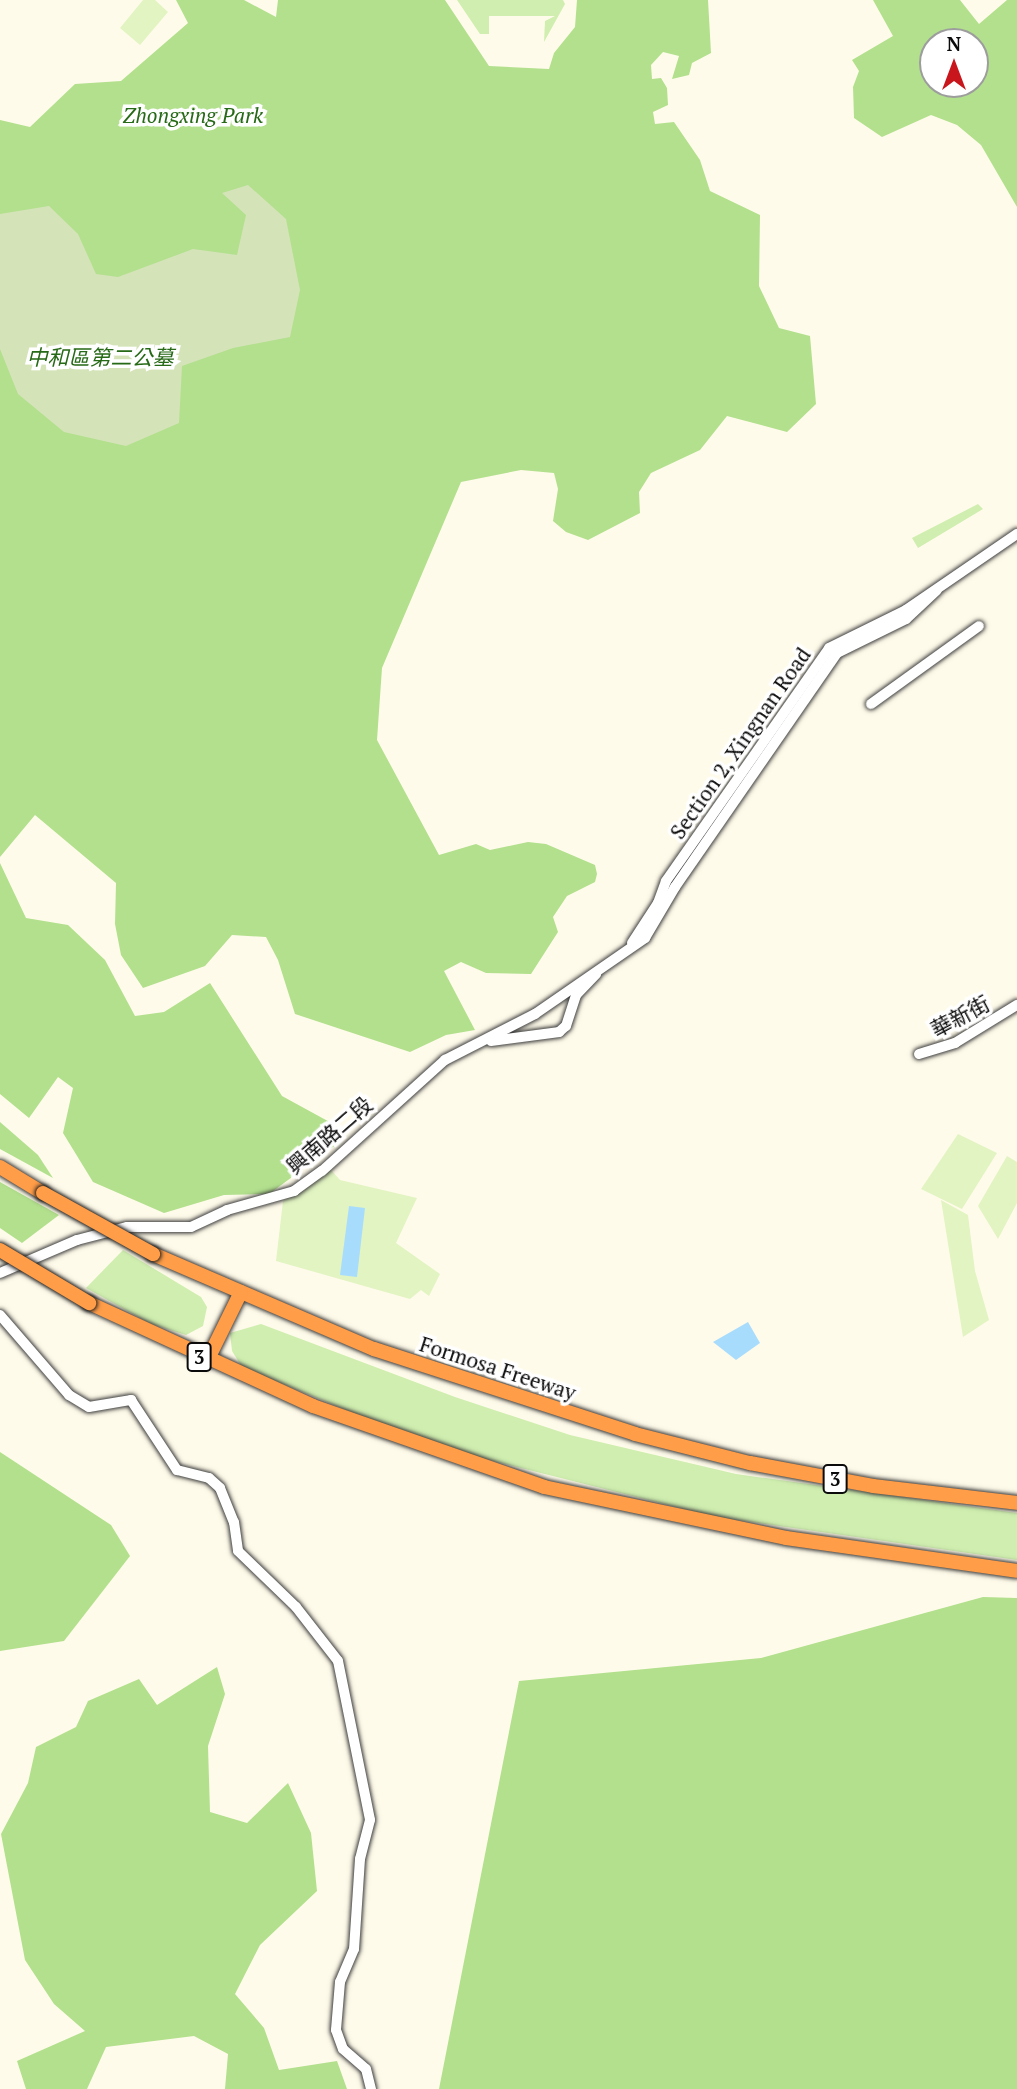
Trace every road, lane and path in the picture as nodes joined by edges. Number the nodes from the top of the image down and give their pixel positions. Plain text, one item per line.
1 (1017, 534) edge
2 (979, 626) dead end
3 (871, 704) dead end
4 (612, 959) junction
5 (1017, 1005) edge
6 (467, 1047) junction
7 (919, 1055) dead end
8 (0, 1167) edge
9 (0, 1250) edge
10 (0, 1273) edge
11 (241, 1292) junction
12 (0, 1315) edge
13 (207, 1361) junction
14 (1017, 1503) edge
15 (1017, 1570) edge
16 (371, 2089) edge

1 - 4 street, Section 2, Xingnan Road
2 - 3 street
4 - 6 street, Section 2, Xingnan Road
4 - 6 street, Section 2, Xingnan Road
5 - 7 street, 華新街
6 - 10 street, 興南路二段
8 - 11 highway, Formosa Freeway / 3, bridge
9 - 13 highway, 3, bridge
11 - 13 highway
11 - 14 highway, Formosa Freeway / 3
12 - 16 street
13 - 15 highway, 3

